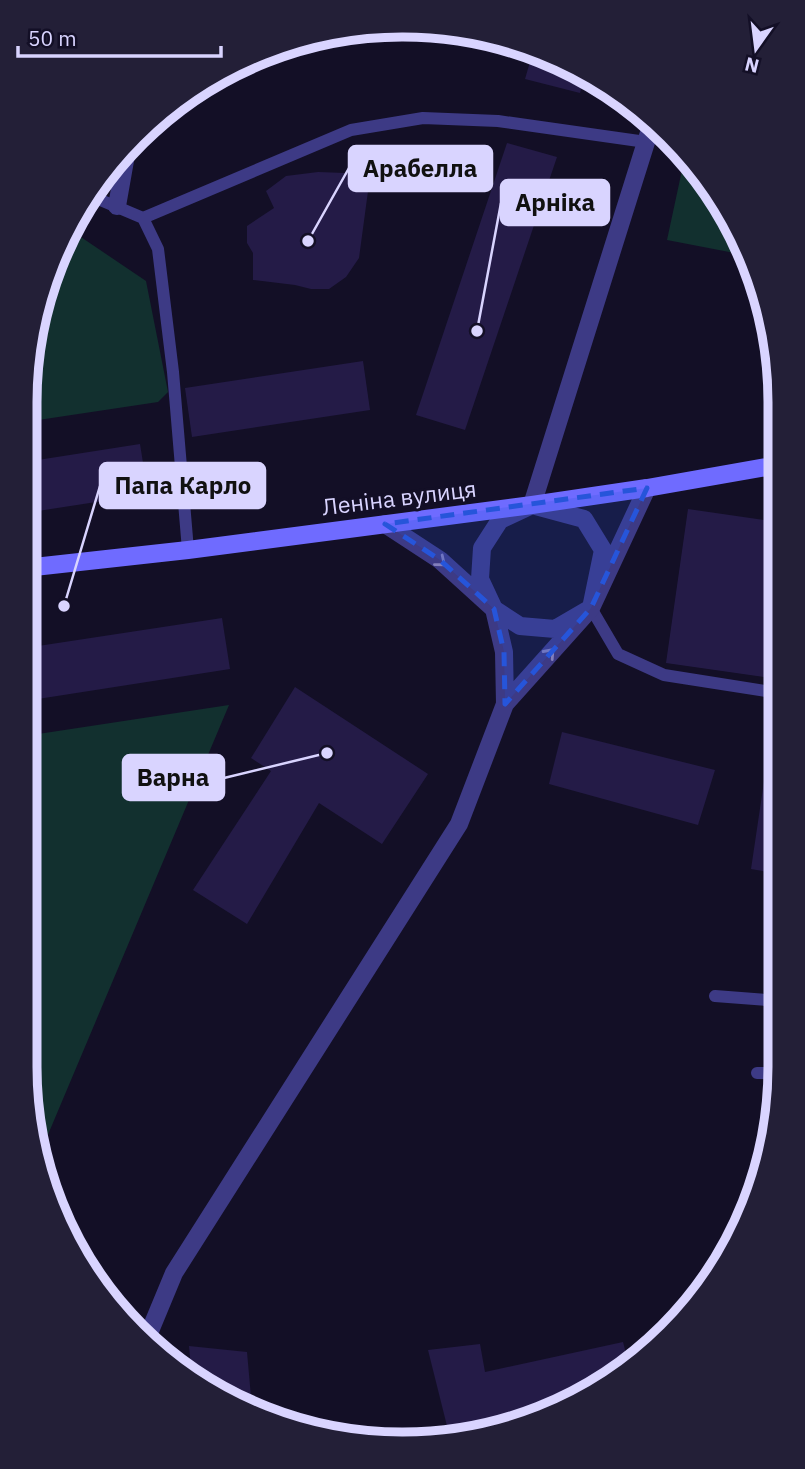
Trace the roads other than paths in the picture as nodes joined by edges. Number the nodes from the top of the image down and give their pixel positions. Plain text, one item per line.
1 (649, 133) edge
2 (646, 142) junction
3 (125, 164) edge
4 (99, 198) edge
5 (117, 206) junction
6 (143, 218) junction
7 (768, 467) edge
8 (648, 488) junction
9 (532, 505) junction
10 (385, 524) junction
11 (188, 550) junction
12 (37, 567) edge
13 (590, 608) junction
14 (494, 609) junction
15 (768, 691) edge
16 (505, 705) junction
17 (715, 996) dead end
18 (768, 1000) edge
19 (757, 1073) dead end
20 (768, 1073) edge
21 (149, 1330) edge

1 - 2 street
2 - 6 lane
2 - 9 street
3 - 5 street
4 - 5 lane
5 - 6 lane
6 - 11 lane
7 - 8 main road, Леніна вулиця
8 - 9 main road, Леніна вулиця
8 - 13 street
9 - 10 main road, Леніна вулиця
9 - 13 street
9 - 14 street
10 - 11 main road, Леніна вулиця
10 -> 14 street
11 - 12 main road, Леніна вулиця
13 - 14 street
13 - 15 lane
16 -> 13 street
14 - 16 street
16 - 21 street
17 - 18 lane
19 - 20 lane

